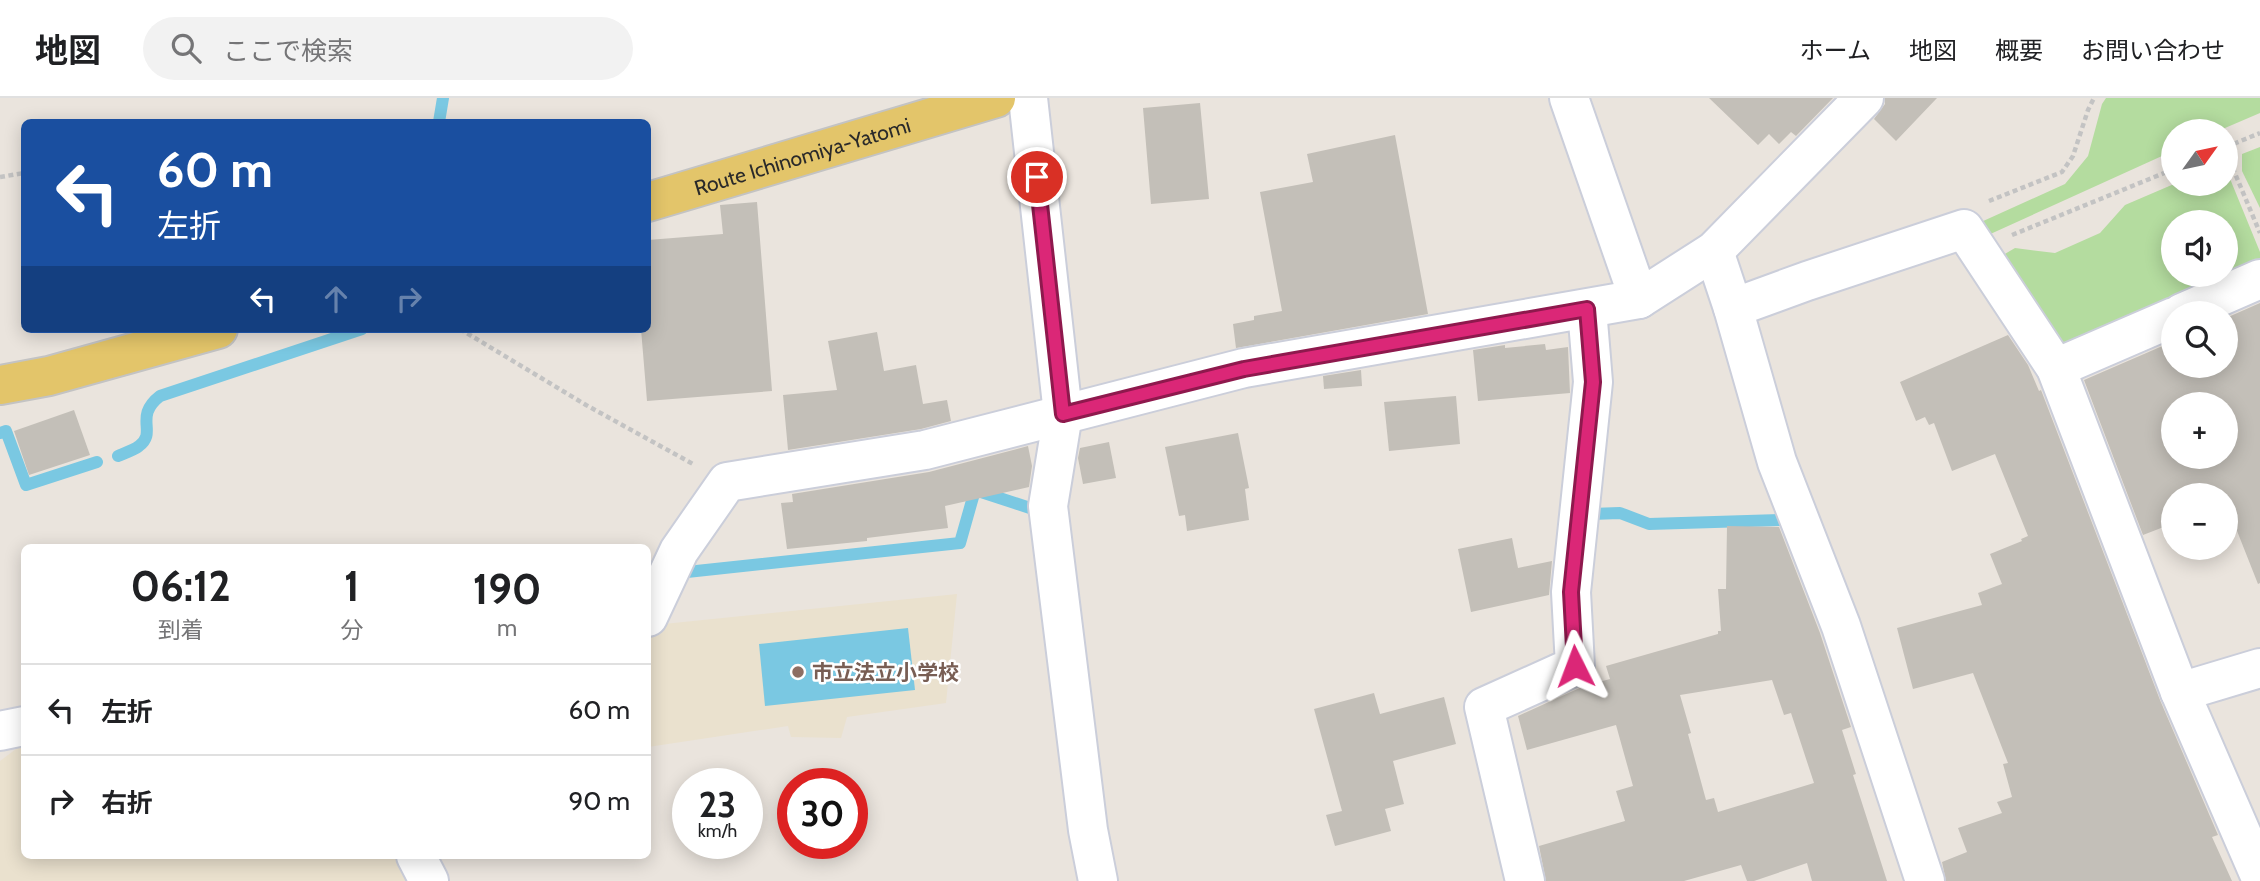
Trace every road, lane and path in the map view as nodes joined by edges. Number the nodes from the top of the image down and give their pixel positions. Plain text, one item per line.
1 (996, 98) edge
2 (1028, 98) edge
3 (1569, 98) edge
4 (1864, 98) edge
5 (2094, 98) edge
6 (2260, 134) edge
7 (2238, 144) edge
8 (2161, 173) edge
9 (21, 174) edge
10 (0, 177) edge
11 (2238, 179) edge
12 (651, 201) edge
13 (2260, 233) edge
14 (1970, 239) junction
15 (1714, 251) junction
16 (2260, 279) edge
17 (1639, 299) junction
18 (2210, 301) edge
19 (1733, 308) junction
20 (1587, 309) junction
21 (2161, 323) edge
22 (204, 333) edge
23 (467, 333) edge
24 (2056, 368) junction
25 (0, 384) edge
26 (1063, 414) junction
27 (727, 482) junction
28 (651, 611) edge
29 (2260, 668) edge
30 (2180, 692) junction
31 (21, 726) edge
32 (0, 730) edge
33 (2249, 823) edge
34 (418, 859) edge
35 (2260, 876) edge
36 (429, 881) edge
37 (1098, 881) edge
38 (1525, 881) edge
39 (1924, 881) edge

1 - 12 main road, Route Ichinomiya-Yatomi
2 - 26 street
3 - 17 street
4 - 15 street
5 - 14 path
6 - 7 path
8 - 14 path
9 - 10 path
11 - 13 path
14 - 19 street
14 - 24 street
15 - 17 street
15 - 19 street
16 - 18 street
17 - 20 street
19 - 39 street
20 - 26 street
20 - 38 street
21 - 24 street
22 - 25 main road
23 - 27 path
24 - 30 street
26 - 27 street
26 - 37 street
27 - 28 street
29 - 30 street
30 - 33 street
31 - 32 street
33 - 35 street
34 - 36 street

